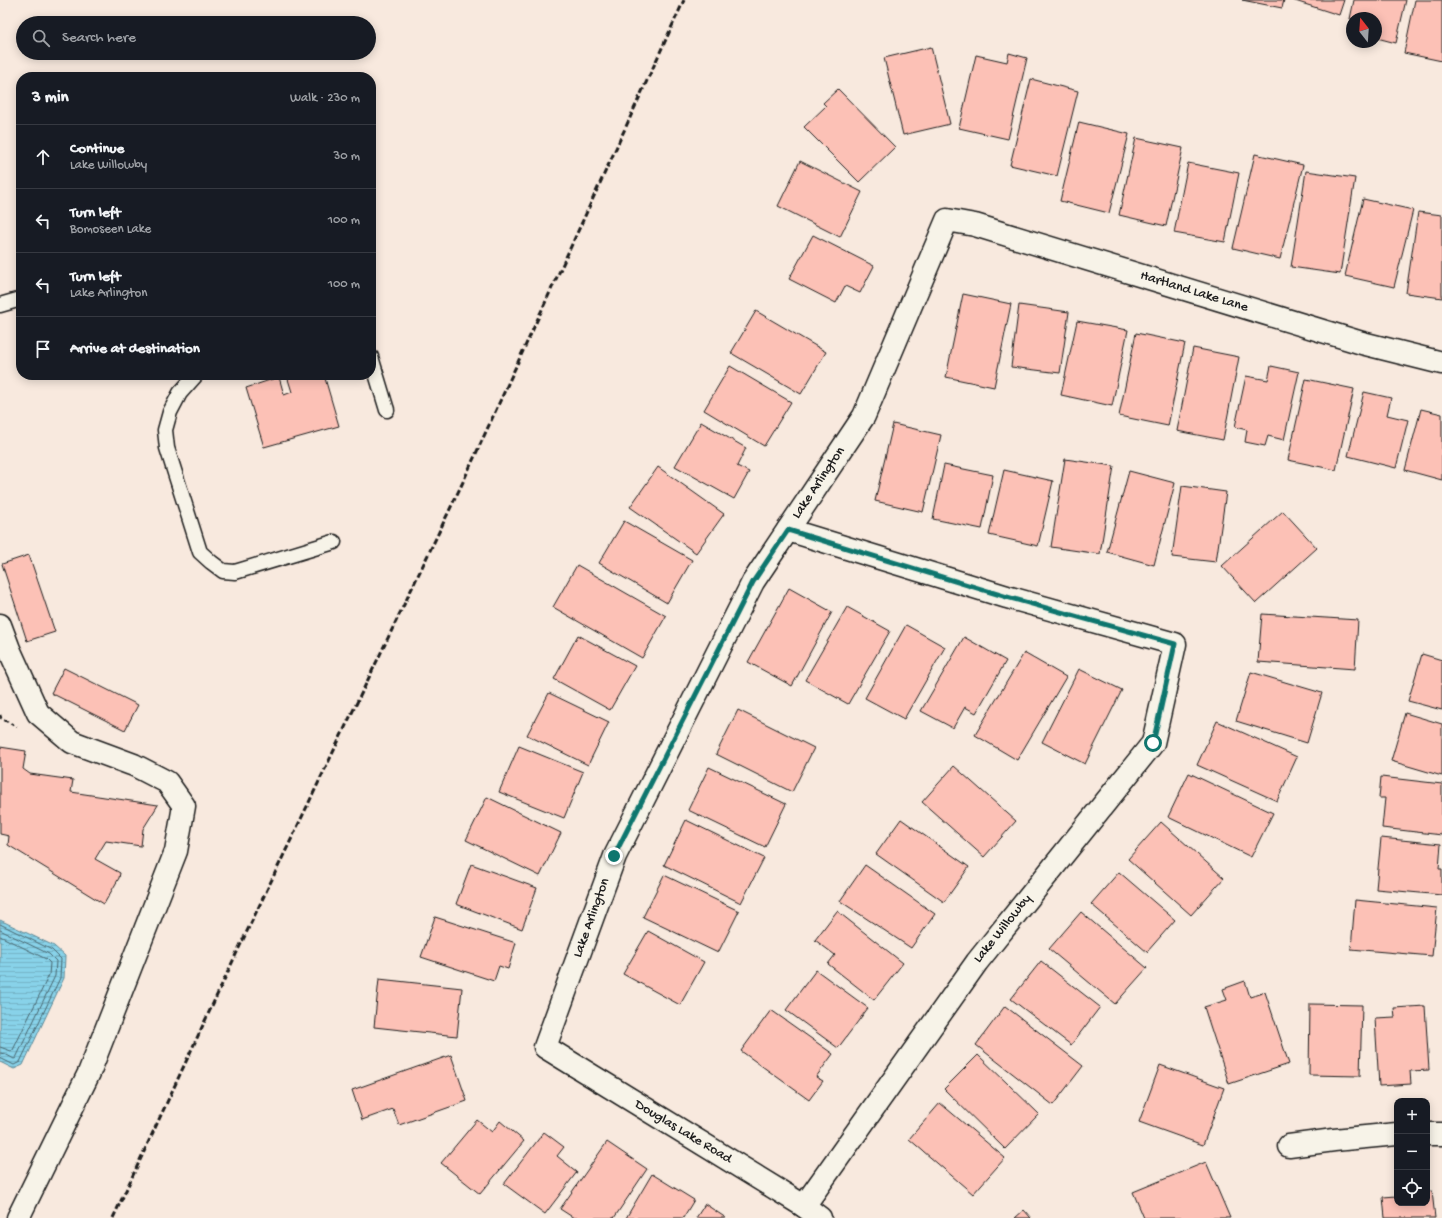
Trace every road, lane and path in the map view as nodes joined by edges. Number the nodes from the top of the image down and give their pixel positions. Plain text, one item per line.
1 (947, 220) joint
2 (16, 300) edge
3 (0, 305) edge
4 (1442, 362) edge
5 (376, 374) edge
6 (192, 380) edge
7 (387, 410) dead end
8 (788, 530) junction
9 (334, 542) dead end
10 (0, 625) edge
11 (545, 1048) joint
12 (1394, 1134) edge
13 (1430, 1134) edge
14 (1442, 1134) edge
15 (1289, 1146) dead end
16 (812, 1212) edge
17 (18, 1218) edge

1 - 4 street, Hartland Lake Lane
1 - 8 street, Lake Arlington
2 - 3 lane
5 - 7 lane
6 - 9 lane
8 - 11 street, Lake Arlington
8 - 16 street, Lake Willowby
10 - 17 street
11 - 16 street, Douglas Lake Road
12 - 15 street
13 - 14 street

